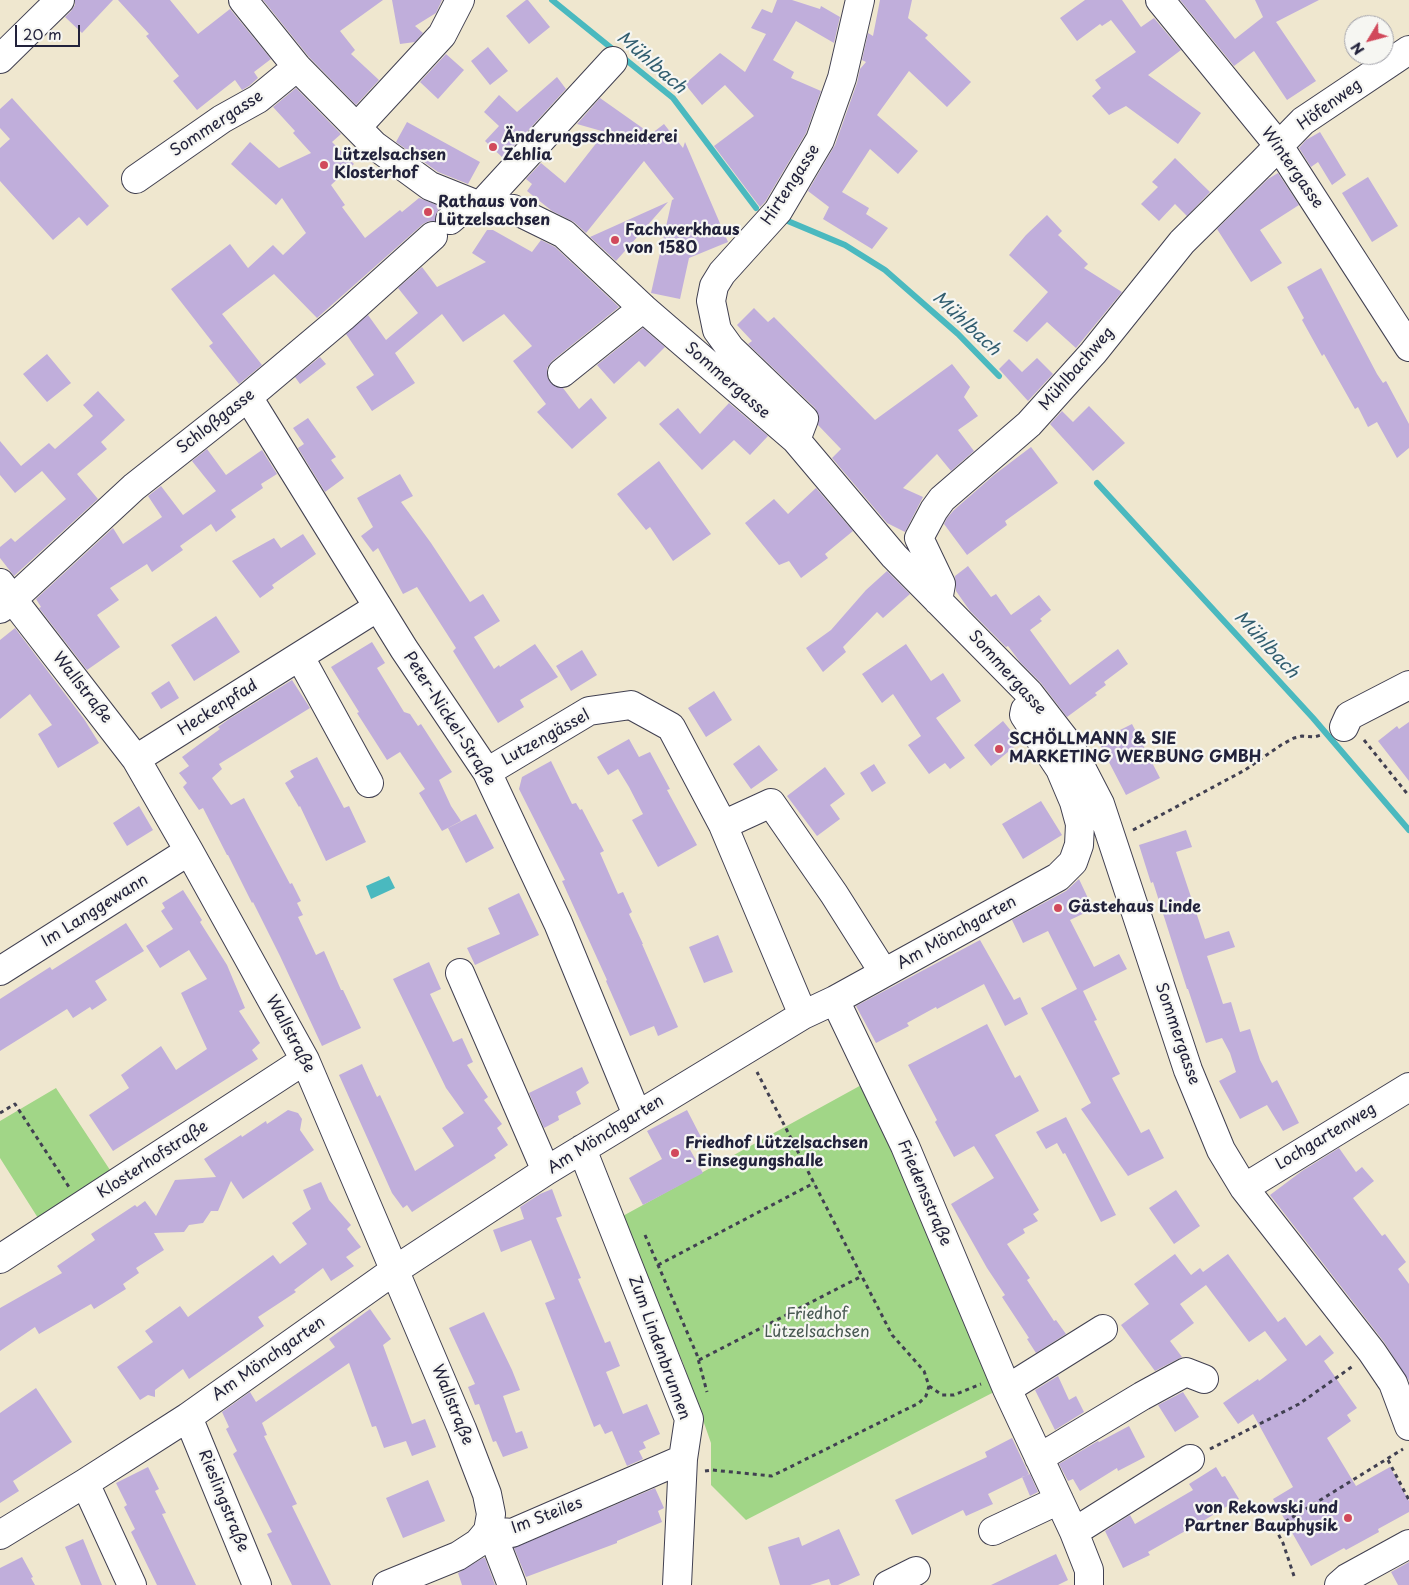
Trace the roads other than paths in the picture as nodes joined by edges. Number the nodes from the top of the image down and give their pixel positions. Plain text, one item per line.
1 (60, 0) edge
2 (243, 0) edge
3 (460, 0) edge
4 (860, 0) edge
5 (1160, 0) edge
6 (1409, 50) edge
7 (0, 58) edge
8 (613, 61) dead end
9 (297, 68) junction
10 (357, 128) junction
11 (1279, 146) junction
12 (136, 179) dead end
13 (475, 204) junction
14 (644, 308) junction
15 (1409, 347) edge
16 (562, 373) dead end
17 (248, 397) junction
18 (796, 440) junction
19 (4, 597) edge
20 (938, 601) junction
21 (378, 607) junction
22 (300, 657) junction
23 (1409, 685) edge
24 (1029, 693) junction
25 (1333, 731) road end
26 (136, 759) junction
27 (487, 772) junction
28 (369, 782) dead end
29 (723, 826) junction
30 (189, 851) junction
31 (0, 970) edge
32 (460, 973) dead end
33 (884, 973) junction
34 (835, 1000) junction
35 (803, 1015) junction
36 (305, 1060) junction
37 (1409, 1087) edge
38 (637, 1115) junction
39 (582, 1149) junction
40 (546, 1171) junction
41 (1244, 1188) junction
42 (0, 1260) edge
43 (395, 1270) junction
44 (1103, 1329) dead end
45 (1003, 1379) junction
46 (1204, 1380) dead end
47 (188, 1417) junction
48 (1409, 1426) edge
49 (1039, 1458) junction
50 (684, 1459) junction
51 (1190, 1459) road end
52 (85, 1483) junction
53 (1059, 1500) junction
54 (488, 1531) junction
55 (993, 1531) dead end
56 (1074, 1532) junction
57 (0, 1535) edge
58 (1409, 1544) edge
59 (916, 1571) dead end
60 (132, 1585) edge
61 (257, 1585) edge
62 (388, 1585) edge
63 (512, 1585) edge
64 (677, 1585) edge
65 (888, 1585) edge
66 (1089, 1585) edge
67 (1339, 1585) edge

1 - 7 street
2 - 9 street, Sommergasse
3 - 10 street
4 - 18 street, Hirtengasse
5 - 11 street, Wintergasse
6 - 11 street, Höfenweg
8 - 13 street
9 - 10 street, Sommergasse
9 - 12 street, Sommergasse
10 - 13 street, Sommergasse
11 - 15 street, Wintergasse
11 - 20 street, Mühlbachweg
13 - 14 street, Sommergasse
13 - 17 street, Schloßgasse
14 - 16 street
14 - 18 street, Sommergasse
17 - 19 street, Schloßgasse
17 - 21 street, Peter-Nickel-Straße
18 - 20 street, Sommergasse
19 - 26 street, Wallstraße
20 - 24 street, Sommergasse
21 - 22 street, Heckenpfad
21 - 27 street, Peter-Nickel-Straße
22 - 26 street, Heckenpfad
22 - 28 street
23 - 25 street
24 - 33 street, Am Mönchgarten
24 - 41 street, Sommergasse
26 - 30 street, Wallstraße
27 - 29 street, Lutzengässel
27 - 38 street, Peter-Nickel-Straße
29 - 33 street
29 - 35 street, Lutzengässel
30 - 31 street, Im Langgewann
30 - 36 street, Wallstraße
32 - 40 street
33 - 34 street, Am Mönchgarten
34 - 35 street, Am Mönchgarten
34 - 45 street, Friedensstraße
35 - 38 street, Am Mönchgarten
36 - 42 street, Klosterhofstraße
36 - 43 street, Wallstraße
37 - 41 street, Lochgartenweg
38 - 39 street, Am Mönchgarten
39 - 40 street, Am Mönchgarten
39 - 50 street, Zum Lindenbrunnen
40 - 43 street, Am Mönchgarten
41 - 48 street, Sommergasse
43 - 47 street, Am Mönchgarten
43 - 54 street, Wallstraße
44 - 45 street
45 - 49 street, Friedensstraße
46 - 49 street
47 - 52 street, Am Mönchgarten
47 - 61 street, Rieslingstraße
49 - 53 street, Friedensstraße
50 - 54 street, Im Steiles
50 - 64 street, Zum Lindenbrunnen
51 - 56 street
52 - 57 street, Am Mönchgarten
52 - 60 street
53 - 55 street
53 - 56 street, Friedensstraße
54 - 62 street, Im Steiles
54 - 63 street
56 - 66 street, Friedensstraße
58 - 67 street
59 - 65 street

